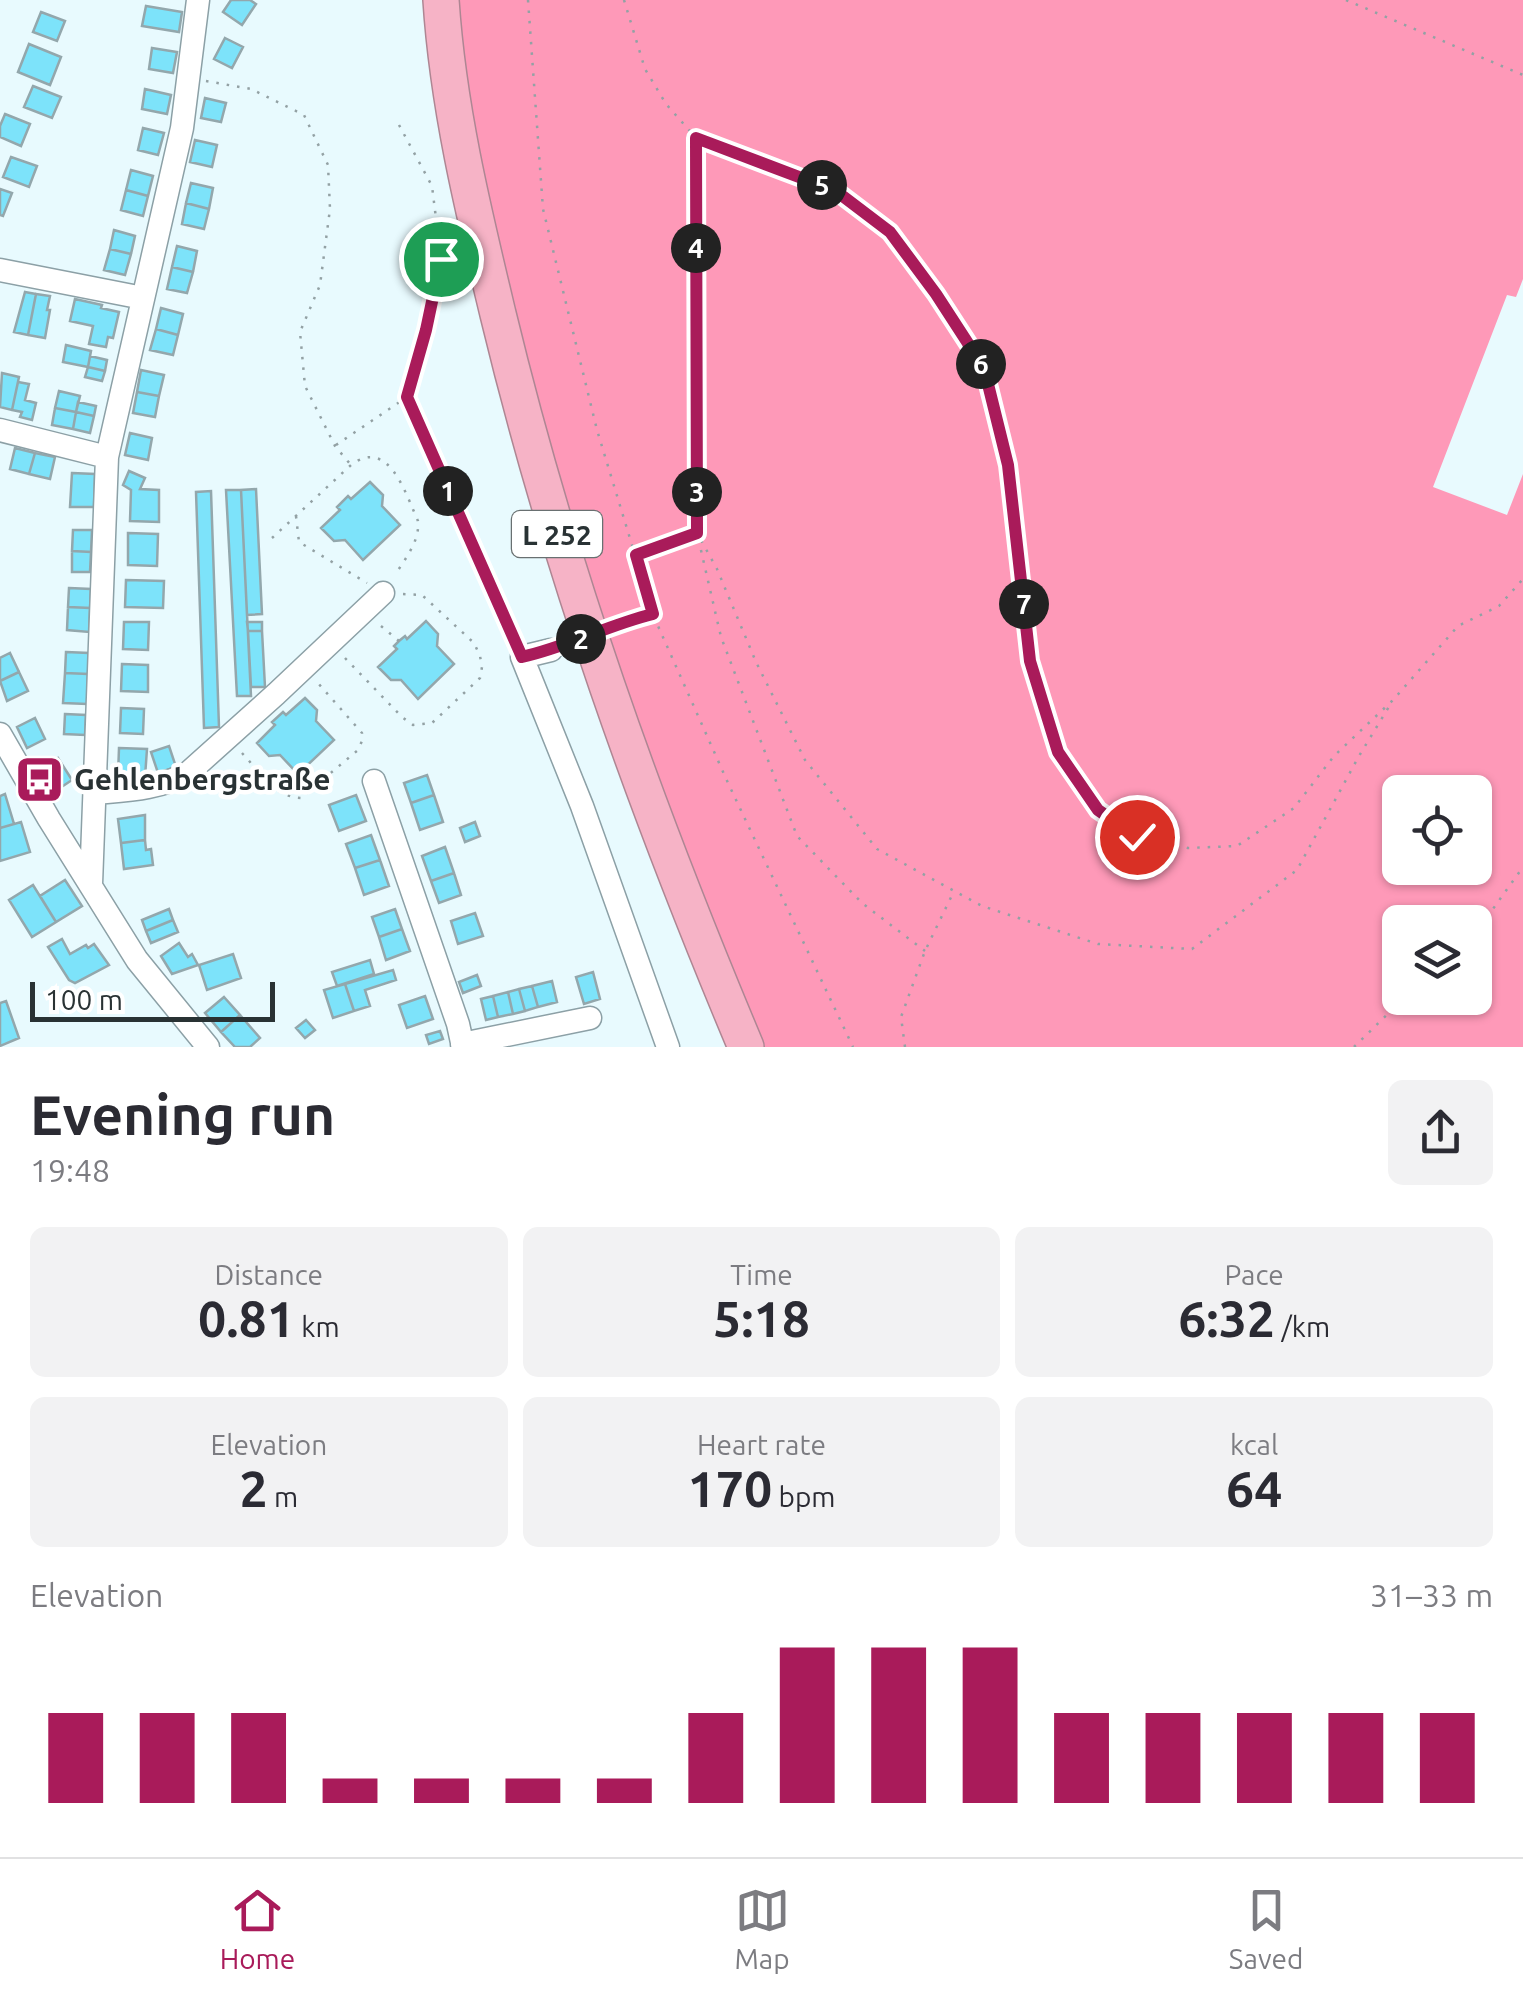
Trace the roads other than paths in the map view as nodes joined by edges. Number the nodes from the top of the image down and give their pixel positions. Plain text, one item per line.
1 (198, 0) edge
2 (440, 0) edge
3 (0, 270) edge
4 (143, 298) junction
5 (0, 430) edge
6 (107, 457) junction
7 (383, 592) road end
8 (551, 650) road end
9 (0, 734) edge
10 (374, 780) dead end
11 (96, 793) junction
12 (93, 819) junction
13 (56, 831) junction
14 (91, 884) junction
15 (590, 1018) dead end
16 (462, 1046) edge
17 (208, 1047) edge
18 (668, 1047) edge
19 (746, 1047) edge

1 - 4 street
2 - 19 highway, L 252
3 - 4 street
4 - 6 street
5 - 6 street
6 - 11 street
7 - 11 street
8 - 18 street
9 - 13 street
10 - 16 street
11 - 12 street
12 - 13 street
12 - 14 street
13 - 14 street
14 - 17 street
15 - 16 street

